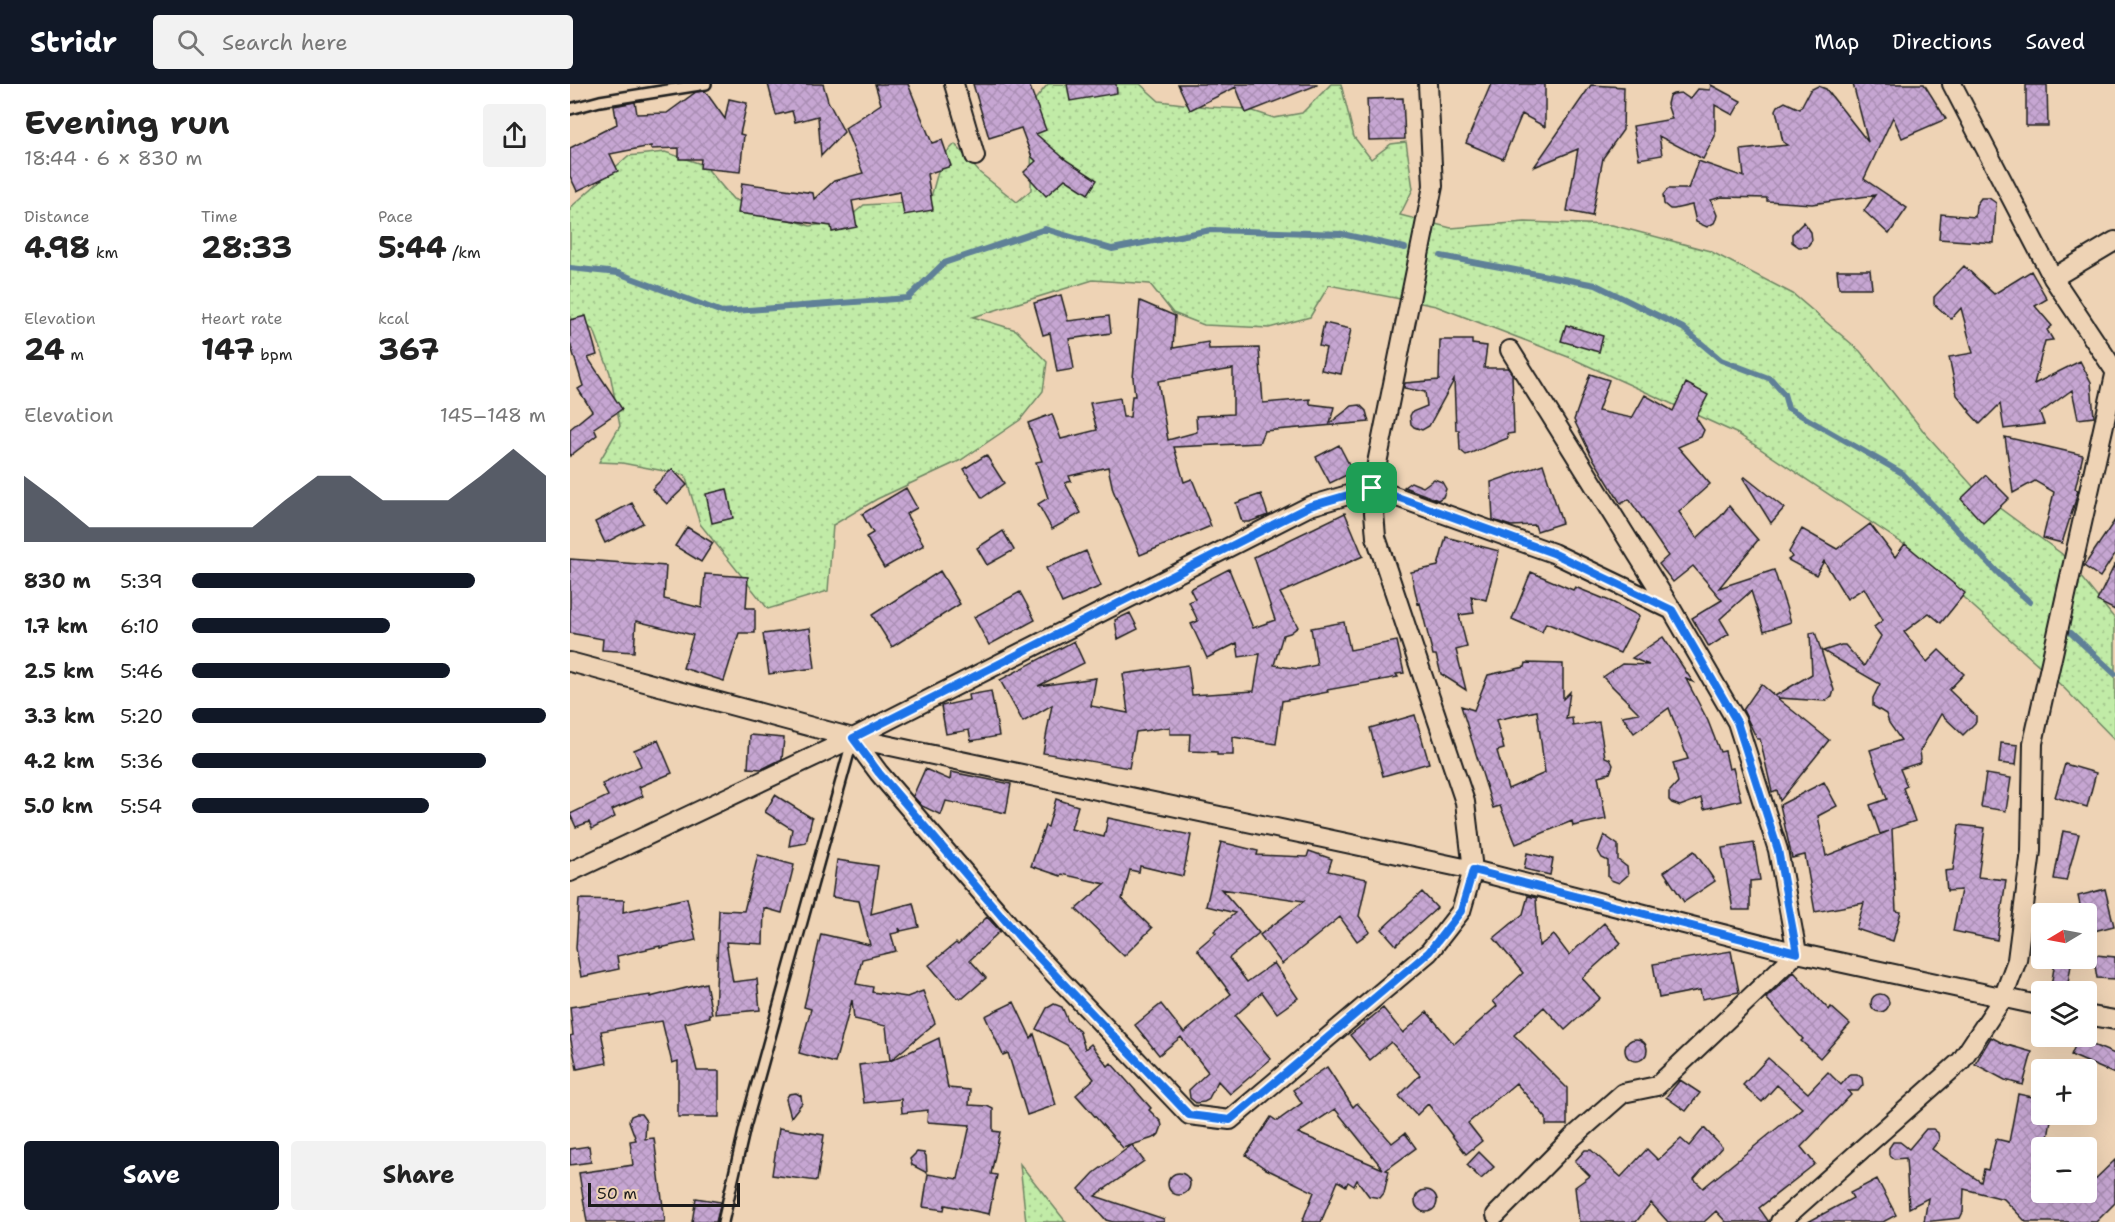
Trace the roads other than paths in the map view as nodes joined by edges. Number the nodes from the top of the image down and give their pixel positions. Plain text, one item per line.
1 (706, 84) edge
2 (954, 84) edge
3 (1428, 84) edge
4 (1952, 84) edge
5 (570, 109) edge
6 (975, 156) dead end
7 (2115, 241) edge
8 (2052, 278) junction
9 (1510, 350) dead end
10 (2115, 373) edge
11 (1372, 488) junction
12 (1672, 610) junction
13 (570, 662) edge
14 (853, 738) junction
15 (1473, 870) junction
16 (570, 872) edge
17 (1797, 953) junction
18 (2003, 998) junction
19 (2031, 1004) edge
20 (2097, 1017) edge
21 (2115, 1020) edge
22 (1496, 1215) dead end
23 (723, 1222) edge
24 (1780, 1222) edge

1 - 5 lane
2 - 6 street
3 - 11 street
4 - 8 street
7 - 8 street
8 - 10 street
9 - 12 street
10 - 18 street
11 - 12 street
11 - 14 street
11 - 15 street
12 - 17 street
13 - 14 street
14 - 15 street
14 - 15 street
14 - 16 street
14 - 23 lane
15 - 17 street
17 - 18 street
17 - 22 street
18 - 19 street
18 - 24 street
20 - 21 street

